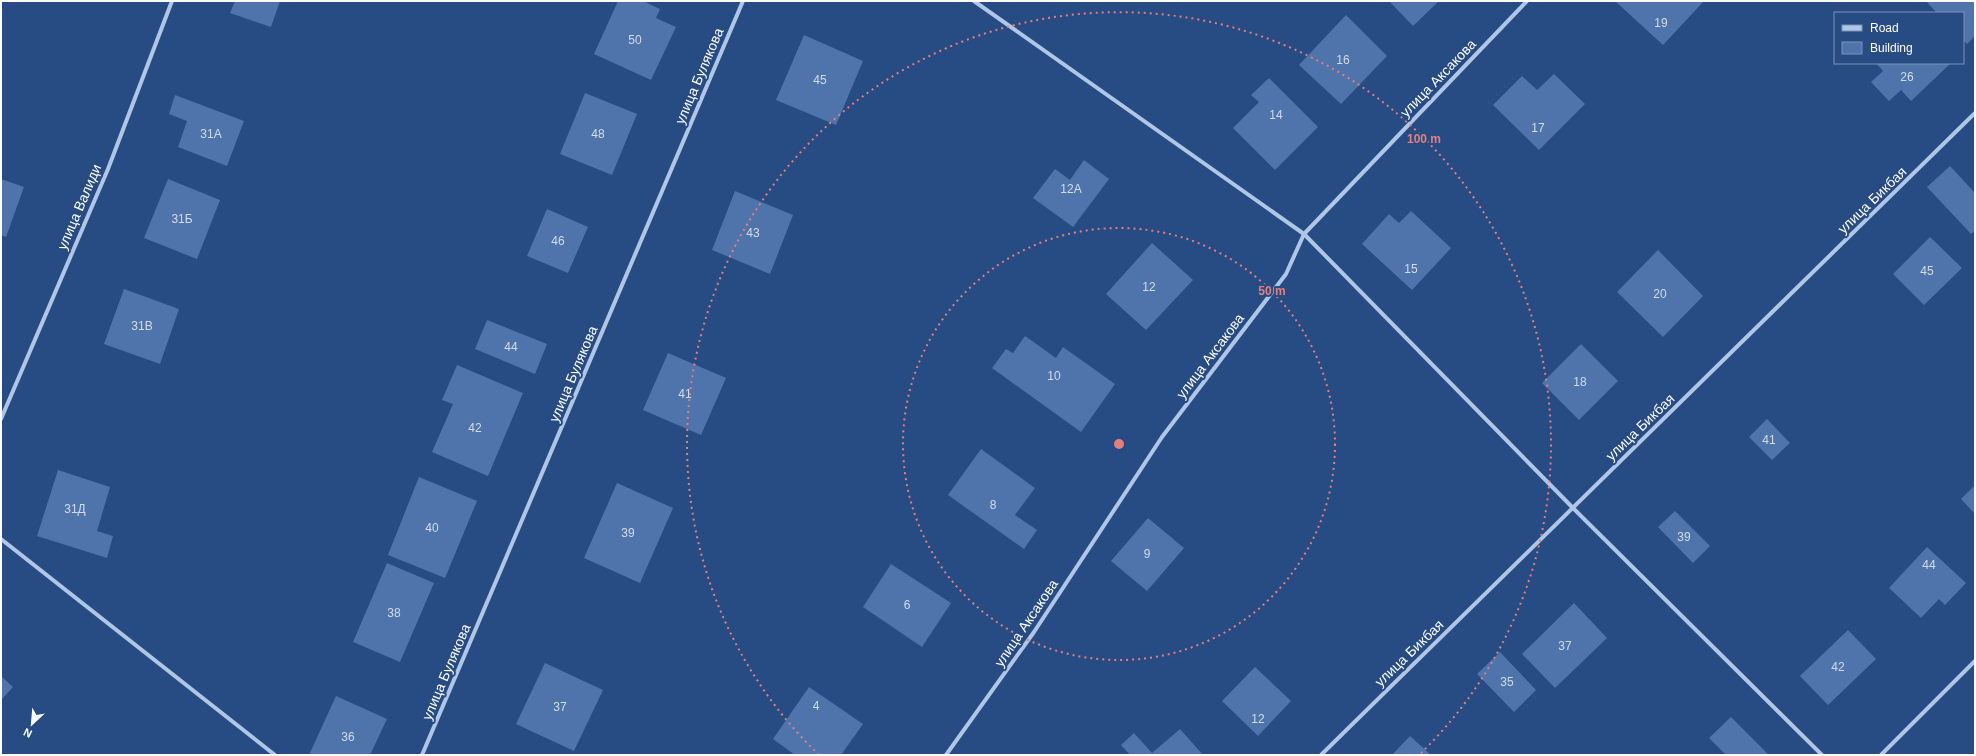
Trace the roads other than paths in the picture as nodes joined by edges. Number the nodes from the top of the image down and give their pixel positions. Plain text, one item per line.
1 (172, 1) edge
2 (743, 1) edge
3 (974, 1) edge
4 (1527, 1) edge
5 (1975, 113) edge
6 (1304, 234) junction
7 (1, 418) edge
8 (1573, 508) junction
9 (1, 539) edge
10 (1975, 661) edge
11 (275, 755) edge
12 (422, 755) edge
13 (946, 755) edge
14 (1321, 755) edge
15 (1822, 755) edge
16 (1881, 755) edge

1 - 7 street, улица Валиди
2 - 12 street, улица Булякова
3 - 6 street
4 - 6 street, улица Аксакова
5 - 8 street, улица Бикбая
6 - 8 street
6 - 13 street, улица Аксакова
8 - 14 street, улица Бикбая
8 - 15 street
9 - 11 street
10 - 16 street

